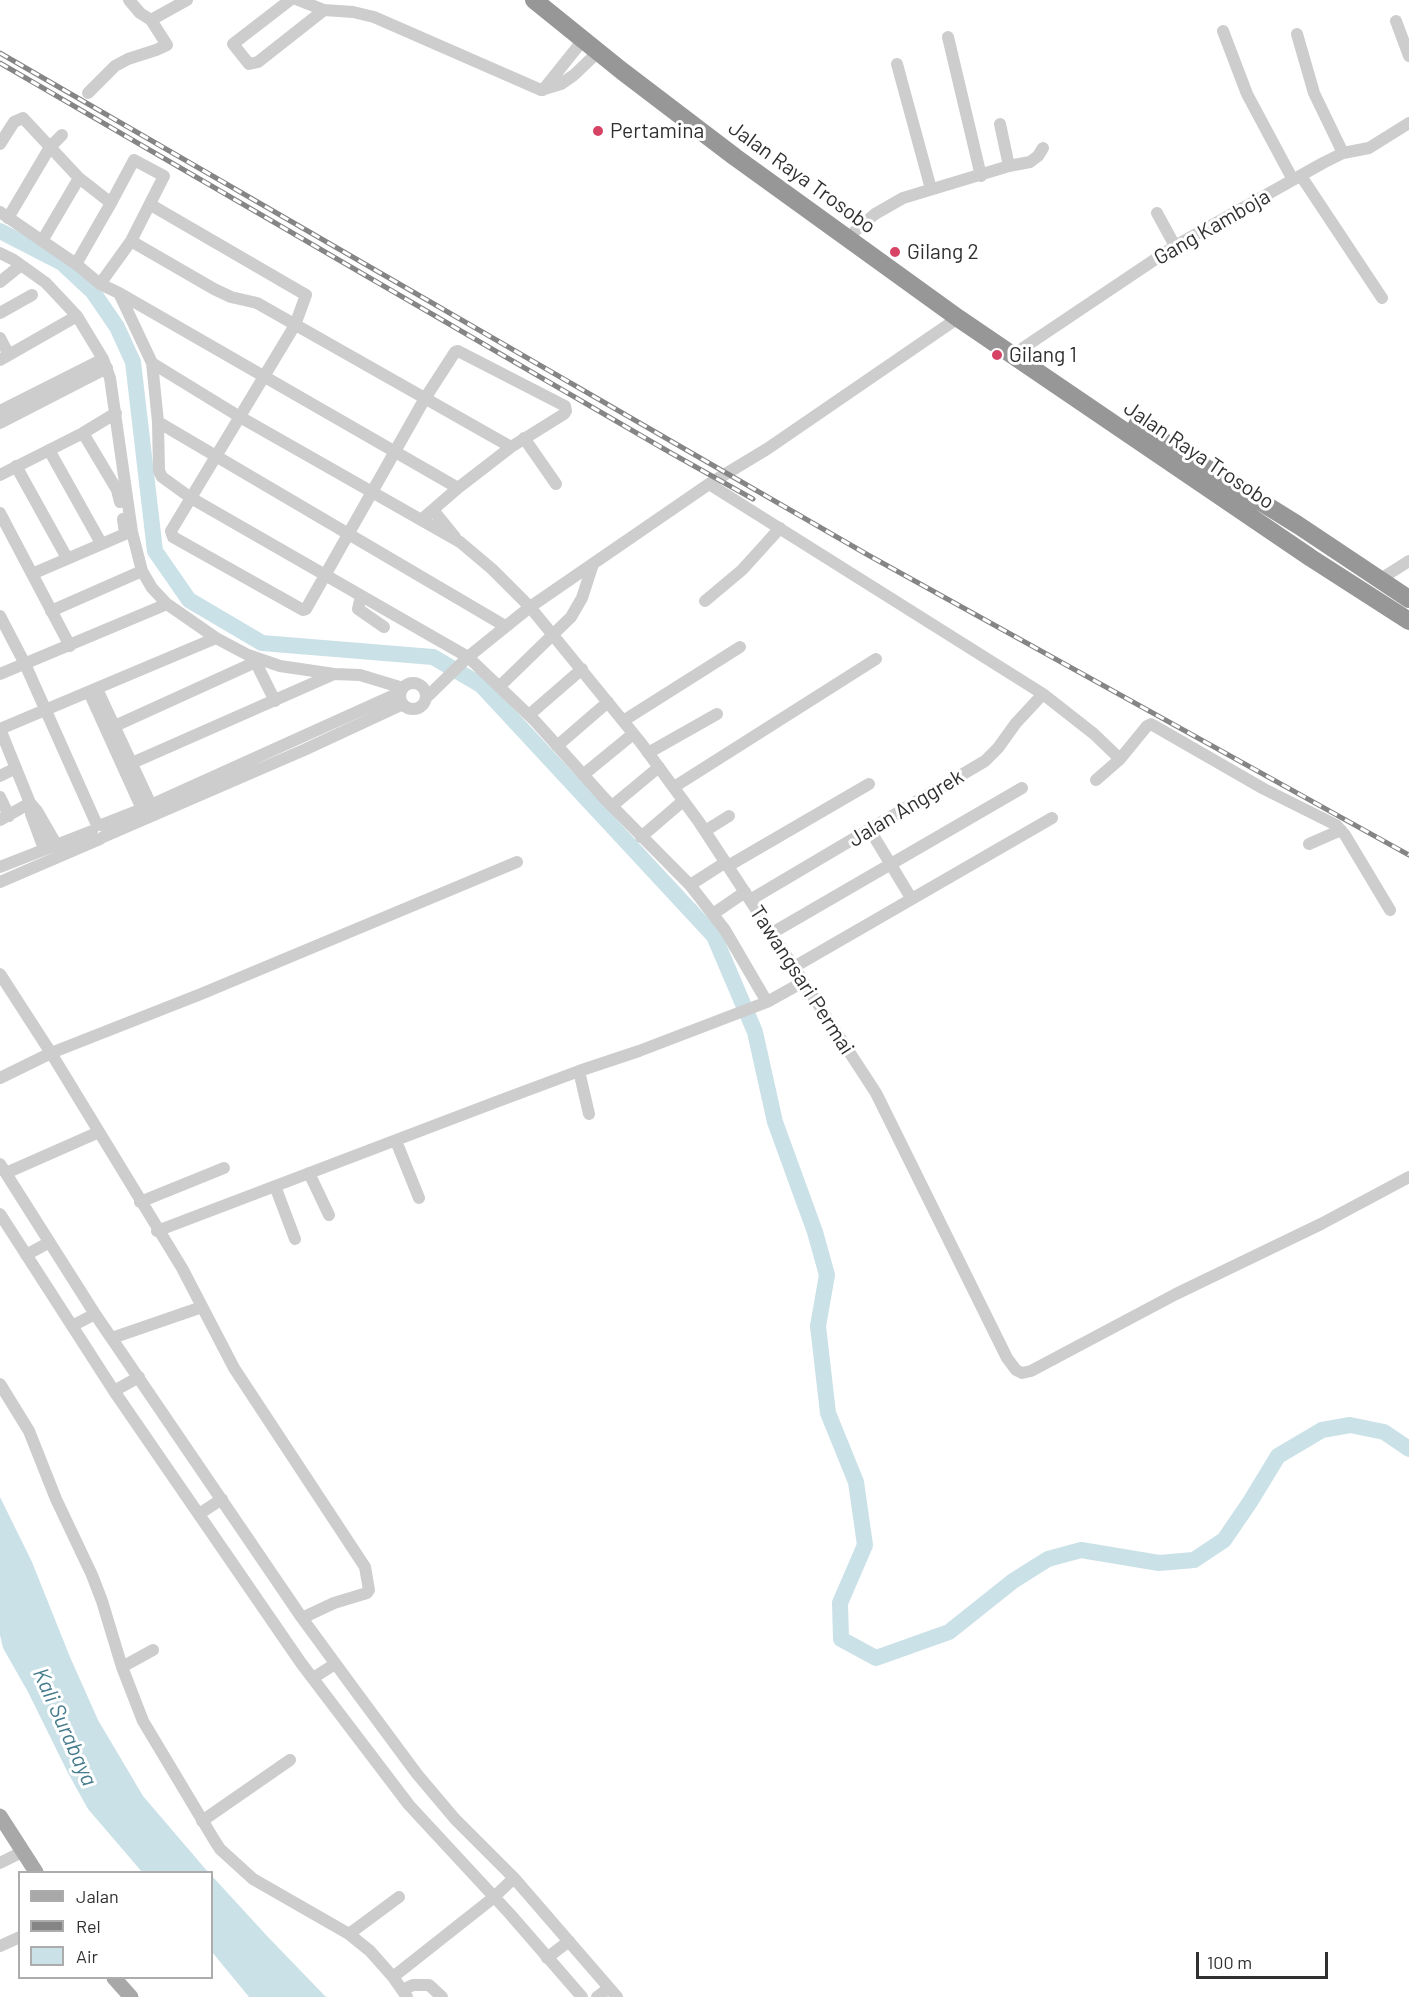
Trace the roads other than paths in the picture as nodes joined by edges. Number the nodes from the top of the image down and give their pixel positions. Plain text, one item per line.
1 (129, 0) edge
2 (187, 0) edge
3 (290, 0) edge
4 (298, 0) edge
5 (534, 0) edge
6 (553, 0) edge
7 (324, 10) junction
8 (151, 20) junction
9 (1396, 21) dead end
10 (1223, 31) dead end
11 (1297, 34) dead end
12 (948, 37) dead end
13 (583, 40) junction
14 (598, 52) junction
15 (1409, 56) edge
16 (897, 64) dead end
17 (543, 90) junction
18 (88, 93) dead end
19 (1000, 123) dead end
20 (1409, 123) edge
21 (62, 135) dead end
22 (0, 144) edge
23 (50, 147) junction
24 (1043, 148) dead end
25 (1343, 153) junction
26 (1009, 166) junction
27 (981, 176) junction
28 (79, 178) junction
29 (1297, 178) junction
30 (931, 189) junction
31 (111, 203) junction
32 (151, 205) junction
33 (1157, 213) dead end
34 (4, 215) edge
35 (855, 231) junction
36 (42, 241) junction
37 (131, 241) junction
38 (1175, 246) junction
39 (0, 253) edge
40 (76, 264) junction
41 (21, 266) junction
42 (0, 282) edge
43 (100, 284) junction
44 (119, 293) junction
45 (33, 295) dead end
46 (1382, 298) dead end
47 (0, 313) edge
48 (77, 316) junction
49 (958, 318) junction
50 (295, 325) junction
51 (0, 338) edge
52 (1023, 348) junction
53 (5, 358) edge
54 (105, 363) junction
55 (152, 363) junction
56 (264, 376) junction
57 (424, 400) junction
58 (0, 411) edge
59 (116, 413) junction
60 (240, 417) junction
61 (158, 422) junction
62 (0, 423) edge
63 (83, 433) junction
64 (524, 438) junction
65 (511, 447) junction
66 (49, 450) junction
67 (396, 452) junction
68 (217, 456) junction
69 (16, 466) junction
70 (0, 475) edge
71 (556, 484) dead end
72 (709, 484) junction
73 (458, 488) junction
74 (373, 493) junction
75 (191, 498) junction
76 (433, 510) junction
77 (0, 513) edge
78 (421, 520) junction
79 (780, 528) junction
80 (349, 535) junction
81 (460, 542) junction
82 (101, 543) junction
83 (1332, 549) junction
84 (67, 558) junction
85 (1409, 561) edge
86 (593, 564) junction
87 (1324, 566) junction
88 (1348, 569) junction
89 (142, 571) junction
90 (32, 574) junction
91 (325, 576) junction
92 (1380, 580) junction
93 (361, 596) junction
94 (1409, 599) edge
95 (705, 601) dead end
96 (167, 604) junction
97 (530, 607) junction
98 (51, 611) junction
99 (0, 616) edge
100 (1409, 621) edge
101 (505, 626) junction
102 (384, 627) dead end
103 (554, 634) junction
104 (216, 638) junction
105 (70, 646) junction
106 (740, 647) dead end
107 (876, 659) dead end
108 (465, 660) junction
109 (258, 662) junction
110 (25, 664) junction
111 (582, 669) junction
112 (0, 674) edge
113 (334, 674) junction
114 (443, 682) junction
115 (417, 684) junction
116 (500, 687) junction
117 (93, 691) junction
118 (1043, 694) junction
119 (402, 695) junction
120 (426, 698) junction
121 (275, 701) junction
122 (608, 702) junction
123 (45, 710) junction
124 (717, 714) dead end
125 (529, 715) junction
126 (623, 722) junction
127 (110, 728) junction
128 (0, 729) edge
129 (633, 734) junction
130 (557, 746) junction
131 (648, 753) junction
132 (1120, 759) junction
133 (128, 765) junction
134 (659, 767) junction
135 (16, 768) junction
136 (583, 775) junction
137 (0, 776) edge
138 (1096, 780) dead end
139 (869, 784) dead end
140 (205, 787) junction
141 (674, 787) junction
142 (1022, 788) dead end
143 (0, 797) edge
144 (683, 801) junction
145 (31, 805) junction
146 (612, 806) junction
147 (147, 807) junction
148 (729, 816) dead end
149 (4, 818) edge
150 (1052, 818) dead end
151 (870, 830) junction
152 (1341, 830) junction
153 (99, 831) junction
154 (705, 831) junction
155 (642, 837) junction
156 (1309, 844) dead end
157 (50, 847) junction
158 (25, 856) junction
159 (518, 862) dead end
160 (727, 864) junction
161 (891, 864) junction
162 (0, 867) edge
163 (30, 870) junction
164 (0, 882) edge
165 (690, 885) junction
166 (748, 896) junction
167 (911, 898) junction
168 (1390, 910) dead end
169 (712, 914) junction
170 (772, 933) junction
171 (794, 967) junction
172 (0, 974) edge
173 (803, 982) junction
174 (764, 1003) junction
175 (51, 1053) junction
176 (579, 1071) junction
177 (0, 1078) edge
178 (589, 1114) dead end
179 (99, 1132) junction
180 (396, 1141) junction
181 (3, 1168) edge
182 (224, 1168) dead end
183 (309, 1173) junction
184 (1409, 1177) edge
185 (275, 1186) junction
186 (419, 1198) dead end
187 (140, 1202) junction
188 (0, 1214) edge
189 (329, 1215) dead end
190 (157, 1231) junction
191 (296, 1239) dead end
192 (47, 1244) junction
193 (27, 1254) junction
194 (202, 1307) junction
195 (93, 1315) junction
196 (73, 1325) junction
197 (112, 1338) junction
198 (136, 1378) junction
199 (0, 1384) edge
200 (115, 1391) junction
201 (220, 1500) junction
202 (200, 1514) junction
203 (302, 1618) junction
204 (153, 1650) dead end
205 (333, 1665) junction
206 (122, 1667) junction
207 (314, 1677) junction
208 (290, 1760) dead end
209 (0, 1816) edge
210 (202, 1821) junction
211 (22, 1852) junction
212 (0, 1863) edge
213 (35, 1871) edge
214 (512, 1881) junction
215 (399, 1897) dead end
216 (494, 1897) junction
217 (349, 1934) junction
218 (18, 1938) edge
219 (568, 1942) junction
220 (0, 1946) edge
221 (550, 1956) junction
222 (393, 1977) junction
223 (115, 1979) edge
224 (608, 1993) edge
225 (404, 1994) edge
226 (128, 1996) edge
227 (442, 1997) edge
228 (582, 1997) edge

1 - 8 street
2 - 8 street
3 - 7 street
4 - 7 street
5 - 13 highway, Jalan Raya Trosobo
6 - 35 highway, Jalan Raya Trosobo
7 - 17 street
8 - 18 street
9 - 15 street
10 - 29 street
11 - 25 street
12 - 27 street
13 - 14 highway, Jalan Raya Trosobo
13 - 17 street
14 - 17 street
14 - 49 highway, Jalan Raya Trosobo
16 - 30 street
19 - 26 street
20 - 25 street, Gang Kamboja
21 - 23 street
22 - 23 street
23 - 28 street
23 - 34 street
24 - 26 street
25 - 29 street, Gang Kamboja
26 - 27 street
27 - 30 street
28 - 31 street
28 - 36 street
29 - 38 street, Gang Kamboja
29 - 46 street
30 - 35 street
31 - 32 street
31 - 40 street
32 - 37 street
32 - 50 street
33 - 38 street
34 - 36 street
35 - 52 highway, Jalan Raya Trosobo
36 - 40 street
37 - 43 street
37 - 50 street
38 - 52 street, Gang Kamboja
39 - 41 street
40 - 43 street
41 - 42 street
41 - 48 street
43 - 44 street
44 - 55 street
44 - 56 street
45 - 47 street
48 - 53 street
48 - 54 street
49 - 72 street
49 - 87 highway, Jalan Raya Trosobo
50 - 56 street
50 - 57 street
51 - 53 street
52 - 83 highway, Jalan Raya Trosobo
54 - 58 street
54 - 59 street
54 - 62 street
55 - 60 street
55 - 61 street
56 - 60 street
56 - 67 street
57 - 64 street
57 - 65 street
57 - 67 street
59 - 63 street
59 - 89 street
60 - 68 street
60 - 74 street
61 - 68 street
61 - 75 street
63 - 66 street
63 - 82 street
64 - 65 street
64 - 71 street
65 - 73 street
66 - 69 street
66 - 82 street
67 - 73 street
67 - 74 street
68 - 75 street
68 - 80 street
69 - 70 street
69 - 84 street
72 - 79 street
72 - 86 street
73 - 76 street
74 - 78 street
74 - 80 street
75 - 91 street
75 - 91 street
76 - 78 street
76 - 81 street
77 - 90 street
78 - 81 street
79 - 95 street
79 - 118 street
80 - 91 street
80 - 101 street
81 - 97 street, Tawangsari Permai
82 - 84 street
83 - 87 highway
83 - 88 highway, Jalan Raya Trosobo
84 - 90 street
85 - 92 street
86 - 97 street
86 - 103 street
87 - 88 highway, Jalan Raya Trosobo
88 - 92 highway, Jalan Raya Trosobo
88 - 100 highway, Jalan Raya Trosobo
89 - 96 street
89 - 98 street
90 - 98 street
91 - 93 street
92 - 94 highway, Jalan Raya Trosobo
93 - 102 street
93 - 108 street
96 - 104 street
96 - 105 street
97 - 101 street
97 - 103 street, Tawangsari Permai
98 - 105 street
99 - 110 street
101 - 108 street
103 - 111 street, Tawangsari Permai
103 - 116 street
104 - 109 street
104 - 117 street
105 - 110 street
106 - 126 street
107 - 141 street
108 - 114 street
108 - 116 street
109 - 113 street
109 - 121 street
109 - 127 street
110 - 112 street
110 - 123 street
111 - 122 street, Tawangsari Permai
111 - 125 street
113 - 119 street
113 - 121 street
114 - 115 street
114 - 120 street
115 - 119 street
115 - 120 street
116 - 125 street
117 - 123 street
117 - 127 street
118 - 132 street
118 - 151 street, Jalan Anggrek
119 - 120 street
119 - 140 street
121 - 133 street
122 - 126 street, Tawangsari Permai
122 - 130 street
123 - 128 street
123 - 153 street
124 - 131 street
125 - 130 street
126 - 129 street, Tawangsari Permai
127 - 133 street
128 - 135 street
129 - 131 street, Tawangsari Permai
129 - 136 street
130 - 136 street
131 - 134 street, Tawangsari Permai
132 - 138 street
132 - 152 street
133 - 147 street
134 - 141 street, Tawangsari Permai
134 - 146 street
135 - 137 street
135 - 145 street
136 - 146 street
139 - 160 street
140 - 147 street
140 - 153 street
141 - 144 street, Tawangsari Permai
142 - 161 street
143 - 149 street
144 - 154 street, Tawangsari Permai
144 - 155 street
145 - 149 street
145 - 157 street
146 - 155 street
147 - 153 street
148 - 154 street
150 - 167 street
151 - 161 street
151 - 166 street, Jalan Anggrek
152 - 156 street
152 - 168 street
153 - 157 street
153 - 163 street
154 - 160 street, Tawangsari Permai
155 - 165 street
157 - 158 street
158 - 162 street
158 - 163 street
159 - 175 street
160 - 165 street
160 - 166 street, Tawangsari Permai
161 - 167 street
161 - 170 street
163 - 164 street
165 - 169 street
166 - 169 street, Jalan Anggrek
166 - 170 street, Tawangsari Permai
167 - 171 street
169 - 174 street
170 - 171 street, Tawangsari Permai
171 - 173 street, Tawangsari Permai
172 - 175 street
173 - 174 street
173 - 184 street, Tawangsari Permai
174 - 176 street
175 - 177 street
175 - 179 street
176 - 178 street
176 - 180 street
179 - 181 street
179 - 187 street
180 - 183 street
180 - 186 street
181 - 192 street
182 - 187 street
183 - 185 street
183 - 189 street
185 - 190 street
185 - 191 street
187 - 190 street
188 - 193 street
190 - 194 street
192 - 193 street
192 - 195 street
193 - 196 street
194 - 197 street
194 - 203 street
195 - 196 street
195 - 197 street
196 - 200 street
197 - 198 street
198 - 200 street
198 - 201 street
199 - 206 street
200 - 202 street
201 - 202 street
201 - 203 street
202 - 207 street
203 - 205 street
204 - 206 street
205 - 207 street
205 - 214 street
206 - 210 street
207 - 216 street
208 - 210 street
209 - 211 main road
210 - 217 street
211 - 212 street
211 - 213 main road
214 - 216 street
214 - 219 street
215 - 217 street
216 - 221 street
216 - 222 street
217 - 222 street
218 - 220 street
219 - 221 street
219 - 224 street
221 - 228 street
222 - 225 street
223 - 226 main road
225 - 227 street

